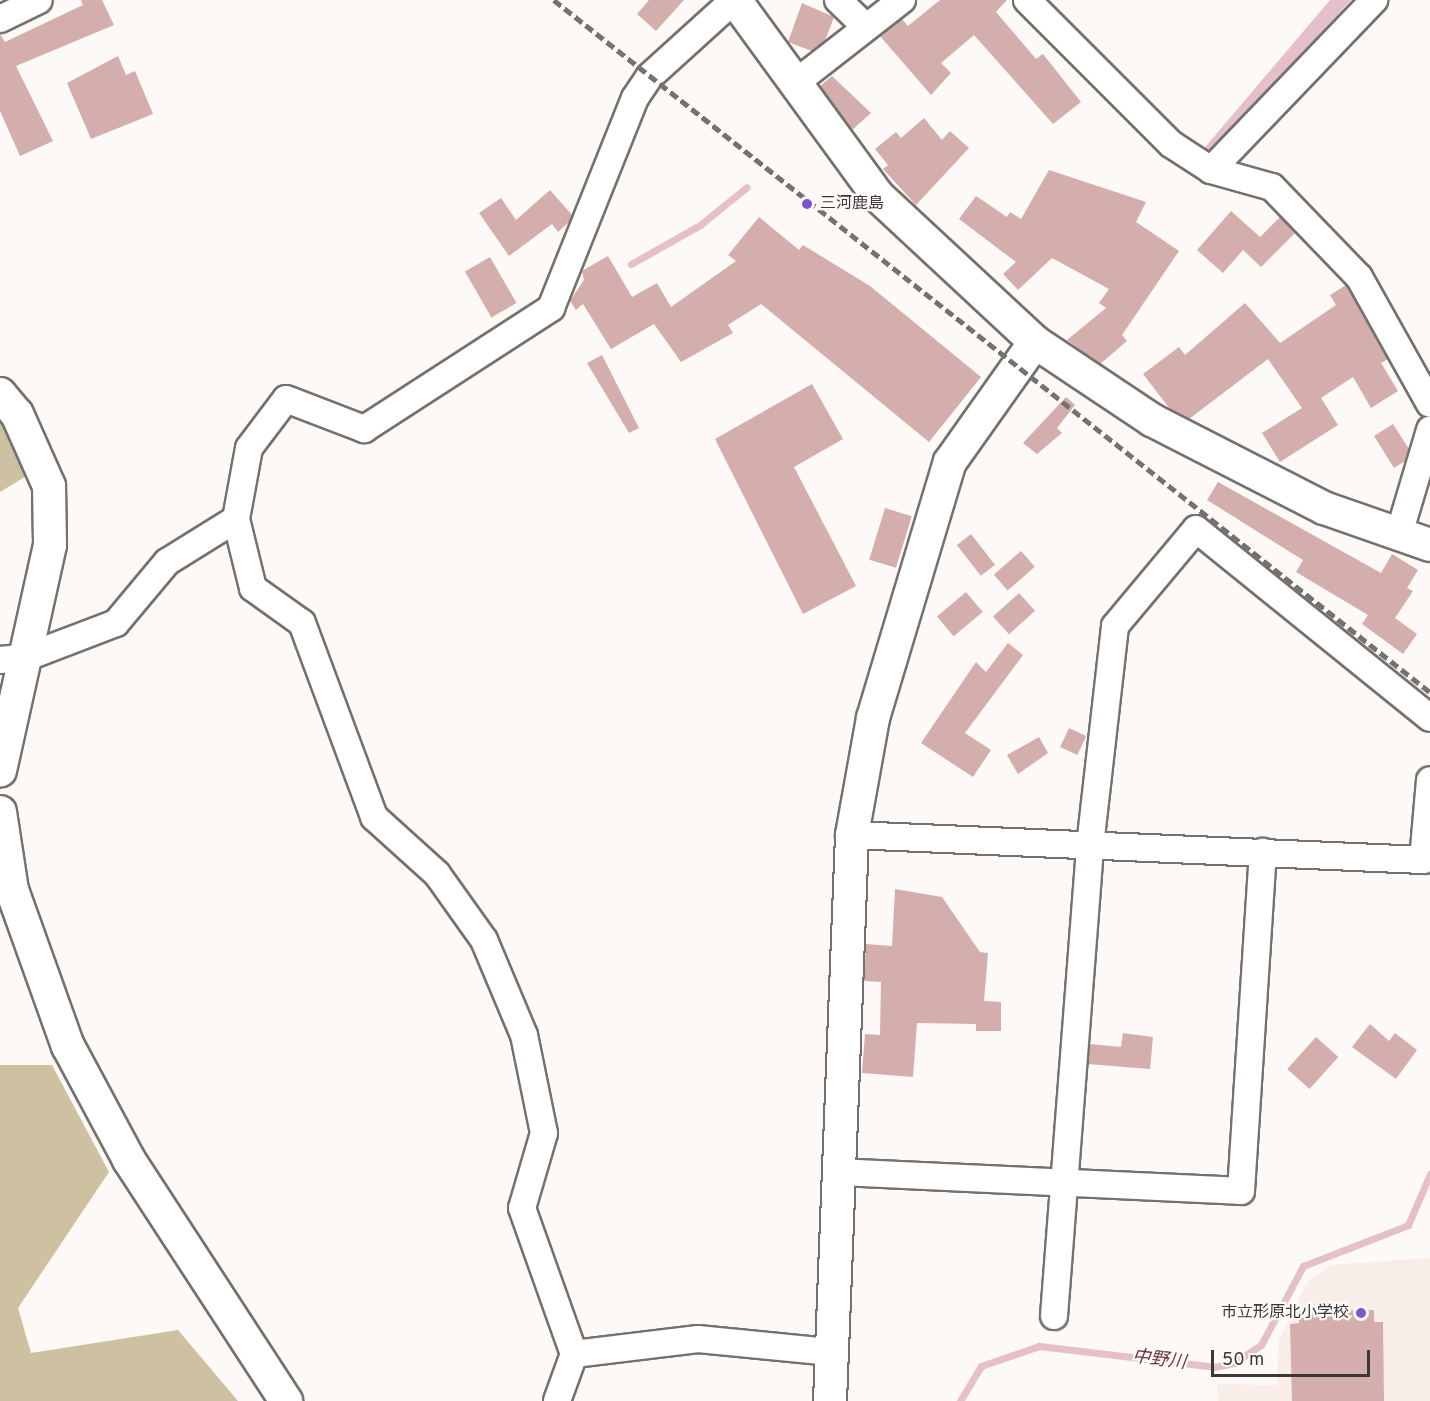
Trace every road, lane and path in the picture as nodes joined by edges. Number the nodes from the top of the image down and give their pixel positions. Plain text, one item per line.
1 (39, 0) edge
2 (734, 0) edge
3 (838, 0) edge
4 (902, 0) edge
5 (1027, 0) edge
6 (1374, 0) edge
7 (0, 19) edge
8 (866, 27) junction
9 (794, 84) junction
10 (1211, 170) junction
11 (1035, 342) junction
12 (0, 394) edge
13 (1430, 404) edge
14 (1430, 430) edge
15 (236, 519) junction
16 (1399, 534) junction
17 (1430, 545) edge
18 (13, 658) edge
19 (1430, 718) edge
20 (0, 771) edge
21 (1430, 780) edge
22 (0, 812) edge
23 (852, 835) junction
24 (1090, 846) junction
25 (1263, 852) junction
26 (838, 1172) junction
27 (1061, 1183) junction
28 (1054, 1316) dead end
29 (831, 1352) junction
30 (574, 1354) junction
31 (286, 1401) edge
32 (557, 1401) edge
33 (830, 1401) edge

1 - 7 street
2 - 9 street
2 - 15 street
3 - 8 street
4 - 8 street
5 - 10 street
6 - 10 street
8 - 9 street
9 - 11 street
10 - 13 street
11 - 16 street
11 - 23 street
12 - 18 street
14 - 16 street
15 - 18 street
15 - 30 street
16 - 17 street
18 - 20 street
19 - 24 street
21 - 25 street
22 - 31 street
23 - 24 street
23 - 26 street
24 - 25 street
24 - 27 street
25 - 27 street
26 - 27 street
26 - 29 street
27 - 28 street
29 - 30 street
29 - 33 street
30 - 32 street

